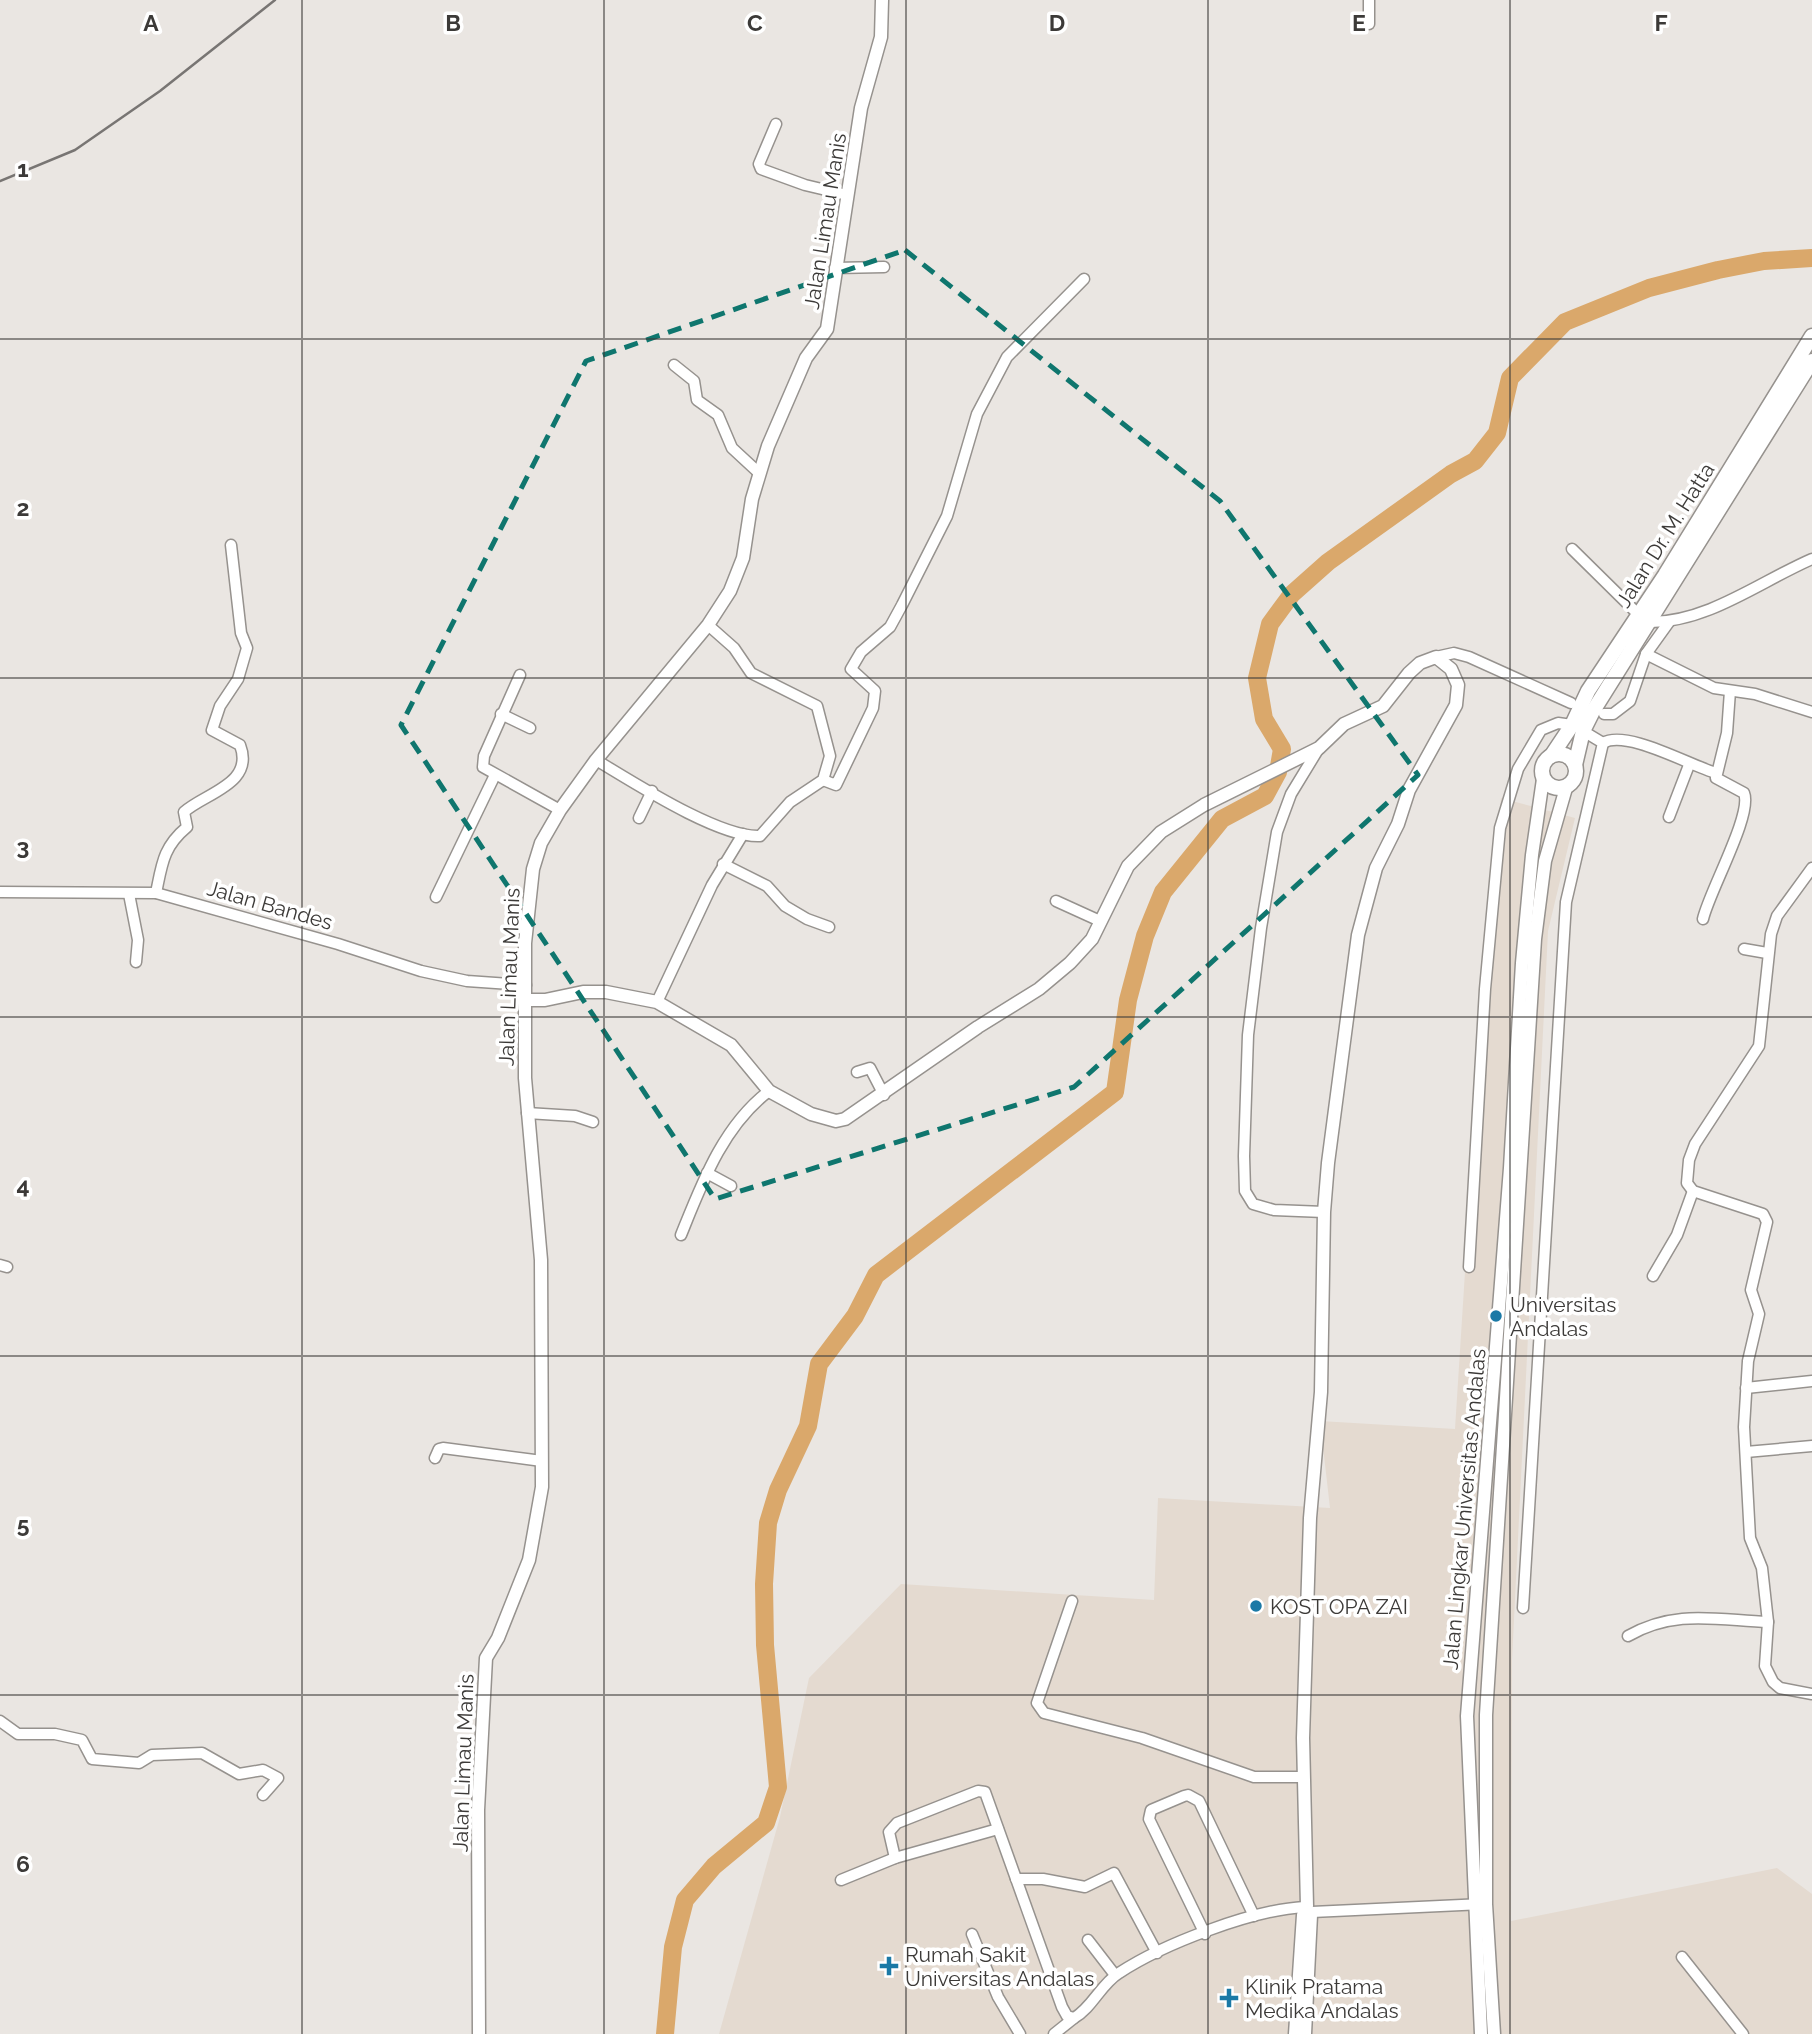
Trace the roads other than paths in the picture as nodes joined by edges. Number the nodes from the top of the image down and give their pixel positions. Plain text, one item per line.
1 (882, 0) edge
2 (1369, 0) edge
3 (1368, 24) dead end
4 (776, 124) dead end
5 (847, 195) junction
6 (884, 267) dead end
7 (835, 268) junction
8 (1084, 279) dead end
9 (1812, 336) edge
10 (1812, 361) edge
11 (674, 365) dead end
12 (759, 473) junction
13 (231, 545) dead end
14 (1572, 549) dead end
15 (1812, 559) edge
16 (1645, 619) junction
17 (1669, 622) junction
18 (708, 625) junction
19 (1646, 654) junction
20 (1436, 657) junction
21 (520, 675) dead end
22 (1730, 691) junction
23 (1570, 703) dead end
24 (1812, 712) edge
25 (1604, 714) dead end
26 (501, 715) junction
27 (530, 728) dead end
28 (1578, 728) junction
29 (1603, 743) junction
30 (1319, 748) junction
31 (1552, 755) junction
32 (596, 760) junction
33 (1575, 765) junction
34 (1689, 765) junction
35 (1716, 773) junction
36 (495, 775) junction
37 (1544, 779) junction
38 (822, 780) junction
39 (1566, 788) junction
40 (652, 791) junction
41 (561, 810) junction
42 (1669, 817) dead end
43 (639, 818) dead end
44 (743, 834) junction
45 (723, 864) junction
46 (1812, 868) edge
47 (0, 892) edge
48 (156, 893) junction
49 (129, 894) junction
50 (436, 897) dead end
51 (1056, 901) dead end
52 (1703, 919) dead end
53 (1100, 921) junction
54 (830, 927) dead end
55 (1744, 949) dead end
56 (1767, 953) junction
57 (136, 962) dead end
58 (526, 985) junction
59 (526, 1000) junction
60 (657, 1002) junction
61 (857, 1072) dead end
62 (768, 1090) junction
63 (884, 1095) junction
64 (527, 1112) junction
65 (593, 1122) dead end
66 (707, 1172) junction
67 (731, 1186) dead end
68 (1693, 1191) junction
69 (1324, 1212) junction
70 (681, 1235) dead end
71 (1469, 1267) dead end
72 (1653, 1276) dead end
73 (1812, 1381) edge
74 (1746, 1388) junction
75 (1812, 1446) edge
76 (1745, 1452) junction
77 (435, 1458) dead end
78 (542, 1461) junction
79 (1072, 1601) dead end
80 (1523, 1608) dead end
81 (1768, 1622) junction
82 (1628, 1636) dead end
83 (1812, 1694) edge
84 (0, 1721) edge
85 (1304, 1777) junction
86 (263, 1795) dead end
87 (998, 1829) junction
88 (895, 1858) junction
89 (1016, 1879) junction
90 (841, 1880) dead end
91 (1480, 1905) junction
92 (1308, 1911) junction
93 (1254, 1916) junction
94 (972, 1934) dead end
95 (1205, 1934) junction
96 (1088, 1940) dead end
97 (1157, 1953) junction
98 (1682, 1957) dead end
99 (1115, 1975) junction
100 (1074, 2018) junction
101 (479, 2034) edge
102 (1020, 2034) edge
103 (1054, 2034) edge
104 (1295, 2034) edge
105 (1306, 2034) edge
106 (1481, 2034) edge
107 (1494, 2034) edge
108 (1743, 2034) edge

1 - 5 street, Jalan Limau Manis
2 - 3 street
4 - 5 street
5 - 7 street, Jalan Limau Manis
6 - 7 street
7 - 12 street, Jalan Limau Manis
8 - 38 street
9 - 16 main road, Jalan Dr. M. Hatta
10 - 16 main road, Jalan Dr. M. Hatta
11 - 12 street
12 - 18 street, Jalan Limau Manis
13 - 48 street
14 - 16 street
15 - 17 street
16 - 17 street
16 - 28 main road, Jalan Dr. M. Hatta
17 - 19 street
18 - 32 street, Jalan Limau Manis
18 - 38 street
19 - 22 street
19 - 25 street
20 - 23 street
20 - 30 street
20 - 69 street
21 - 26 street
22 - 24 street
22 - 35 street
26 - 27 street
26 - 36 street
28 - 29 street
28 - 31 main road, Jalan Dr. M. Hatta
28 - 33 main road, Jalan Dr. M. Hatta
28 - 71 street
29 - 34 street
29 - 80 street
30 - 53 street
30 - 69 street
31 - 33 main road
31 - 37 main road
32 - 40 street
32 - 41 street, Jalan Limau Manis
33 - 39 main road
34 - 35 street
34 - 42 street
35 - 52 street
36 - 41 street
36 - 50 street
37 - 39 main road
37 - 91 street, Jalan Lingkar Universitas Andalas
38 - 44 street
39 - 91 street, Jalan Lingkar Universitas Andalas
40 - 43 street
40 - 44 street
41 - 58 street, Jalan Limau Manis
44 - 45 street
45 - 54 street
45 - 60 street
46 - 56 street
47 - 49 street, Jalan Bandes
48 - 49 street, Jalan Bandes
48 - 58 street, Jalan Bandes
49 - 57 street
51 - 53 street
53 - 63 street
55 - 56 street
56 - 68 street
58 - 59 street, Jalan Limau Manis
59 - 60 street
59 - 64 street, Jalan Limau Manis
60 - 62 street
61 - 63 street
62 - 63 street
62 - 66 street
64 - 65 street
64 - 78 street, Jalan Limau Manis
66 - 67 street
66 - 70 street
68 - 72 street
68 - 74 street
69 - 85 street
73 - 74 street
74 - 76 street
75 - 76 street
76 - 81 street
77 - 78 street
78 - 101 street, Jalan Limau Manis
79 - 85 street
81 - 82 street
81 - 83 street
84 - 86 street
85 - 92 street
87 - 88 street
87 - 88 street
87 - 89 street
88 - 90 street
89 - 97 street
89 - 100 street
91 - 92 street
91 - 106 street, Jalan Lingkar Universitas Andalas
91 - 107 street, Jalan Lingkar Universitas Andalas
92 - 93 street
92 - 104 street
92 - 105 street
93 - 95 street
93 - 95 street
94 - 102 street
95 - 97 street
96 - 99 street
97 - 99 street
98 - 108 street
99 - 100 street
100 - 103 street

